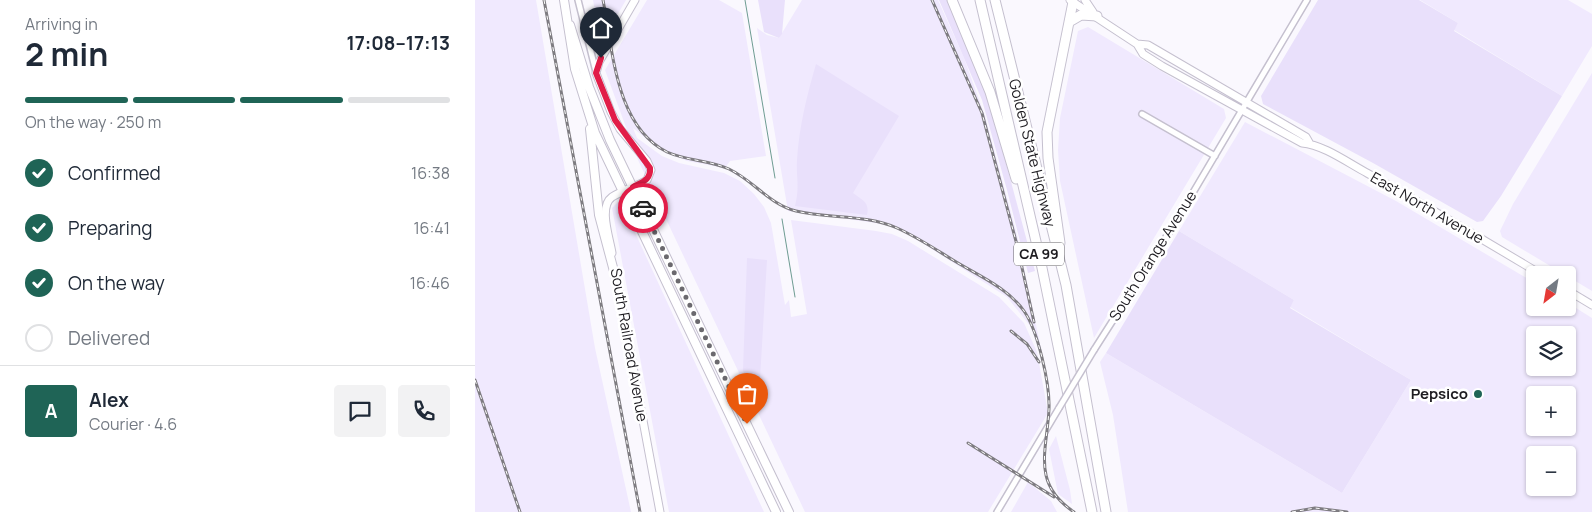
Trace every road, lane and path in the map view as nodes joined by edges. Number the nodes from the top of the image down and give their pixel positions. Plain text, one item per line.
1 (578, 0) edge
2 (635, 0) edge
3 (952, 0) edge
4 (980, 0) edge
5 (995, 0) edge
6 (1085, 0) edge
7 (1307, 0) edge
8 (1072, 1) edge
9 (564, 3) edge
10 (1097, 16) junction
11 (1068, 22) junction
12 (1137, 44) junction
13 (596, 73) junction
14 (1246, 103) junction
15 (1241, 111) junction
16 (1142, 114) dead end
17 (589, 117) junction
18 (1310, 144) junction
19 (1215, 156) junction
20 (627, 189) junction
21 (1041, 263) junction
22 (1527, 266) edge
23 (1066, 285) junction
24 (619, 290) junction
25 (1576, 295) edge
26 (1592, 305) edge
27 (660, 512) edge
28 (776, 512) edge
29 (789, 512) edge
30 (997, 512) edge
31 (1092, 512) edge
32 (1106, 512) edge

1 - 13 street
2 - 13 street
3 - 21 highway
4 - 21 highway, Golden State Highway / CA 99
5 - 23 highway, Golden State Highway / CA 99
6 - 10 street
7 - 14 street, South Orange Avenue
8 - 10 street, East North Avenue
8 - 11 highway
9 - 17 main road
9 - 20 main road
10 - 11 highway
10 - 12 street, East North Avenue
11 - 23 highway
12 - 14 street, East North Avenue
12 - 15 street, East North Avenue
13 - 20 street, South Railroad Avenue
14 - 15 street, South Orange Avenue
14 - 18 street, East North Avenue
15 - 18 street, East North Avenue
15 - 19 street, South Orange Avenue
16 - 19 street
17 - 20 main road
17 - 24 main road
18 - 22 street, East North Avenue
19 - 30 street, South Orange Avenue, bridge
20 - 24 street, South Railroad Avenue
20 - 28 main road
20 - 29 main road
21 - 31 highway, Golden State Highway / CA 99
23 - 32 highway, Golden State Highway / CA 99
24 - 27 street, South Railroad Avenue
25 - 26 street

